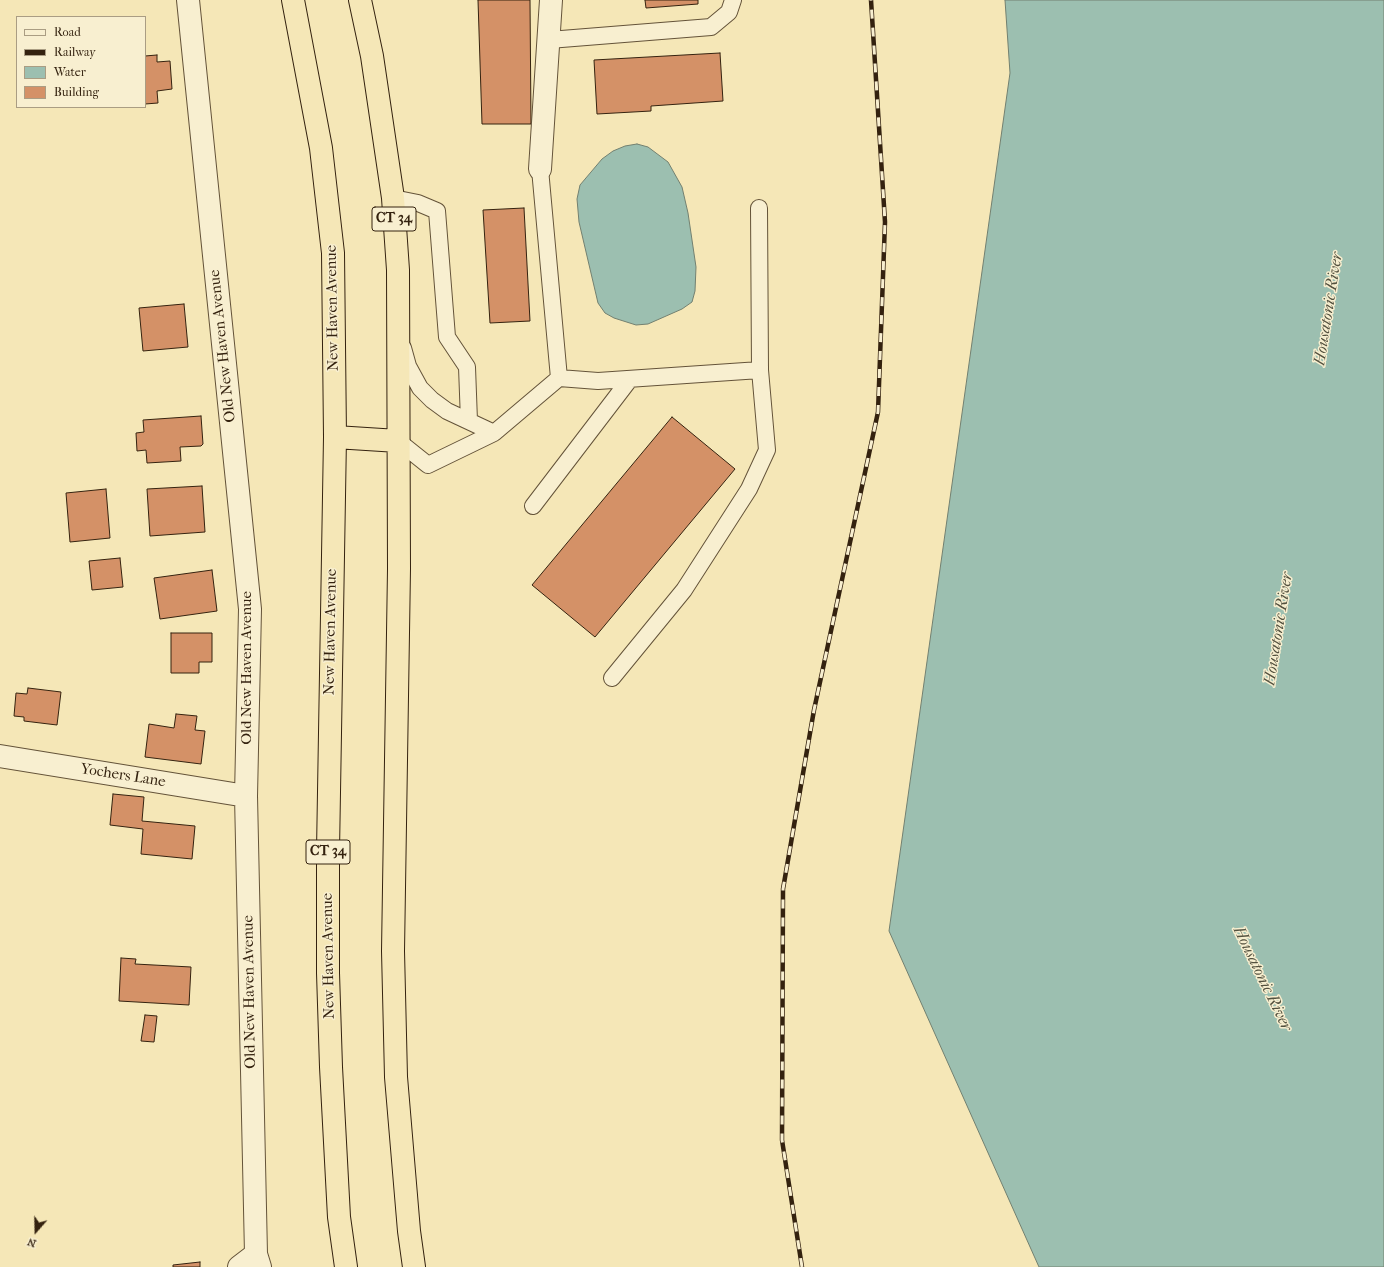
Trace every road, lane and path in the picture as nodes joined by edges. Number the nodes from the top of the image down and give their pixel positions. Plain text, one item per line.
1 (188, 0) edge
2 (293, 0) edge
3 (360, 0) edge
4 (551, 0) edge
5 (733, 0) edge
6 (549, 40) junction
7 (540, 169) joint
8 (393, 198) junction
9 (759, 208) dead end
10 (398, 327) junction
11 (760, 370) junction
12 (559, 378) junction
13 (630, 379) junction
14 (469, 421) junction
15 (494, 433) junction
16 (335, 437) junction
17 (398, 441) junction
18 (533, 506) dead end
19 (612, 678) dead end
20 (0, 756) edge
21 (246, 796) junction
22 (258, 1260) edge
23 (239, 1267) edge
24 (346, 1267) edge
25 (414, 1267) edge

1 - 21 street, Old New Haven Avenue
2 - 16 highway, New Haven Avenue / CT 34
3 - 8 highway, CT 34
4 - 6 street
5 - 6 lane
6 - 7 street
7 - 12 lane
8 - 10 highway, CT 34
8 - 14 lane
9 - 11 lane
10 - 14 lane
10 - 17 highway, CT 34
11 - 13 lane
11 - 19 lane
12 - 13 lane
12 - 15 lane
13 - 18 lane
14 - 15 lane
15 - 17 lane
16 - 17 highway
16 - 24 highway, New Haven Avenue / CT 34
17 - 25 highway, CT 34
20 - 21 street, Yochers Lane
21 - 22 street, Old New Haven Avenue
22 - 23 street

